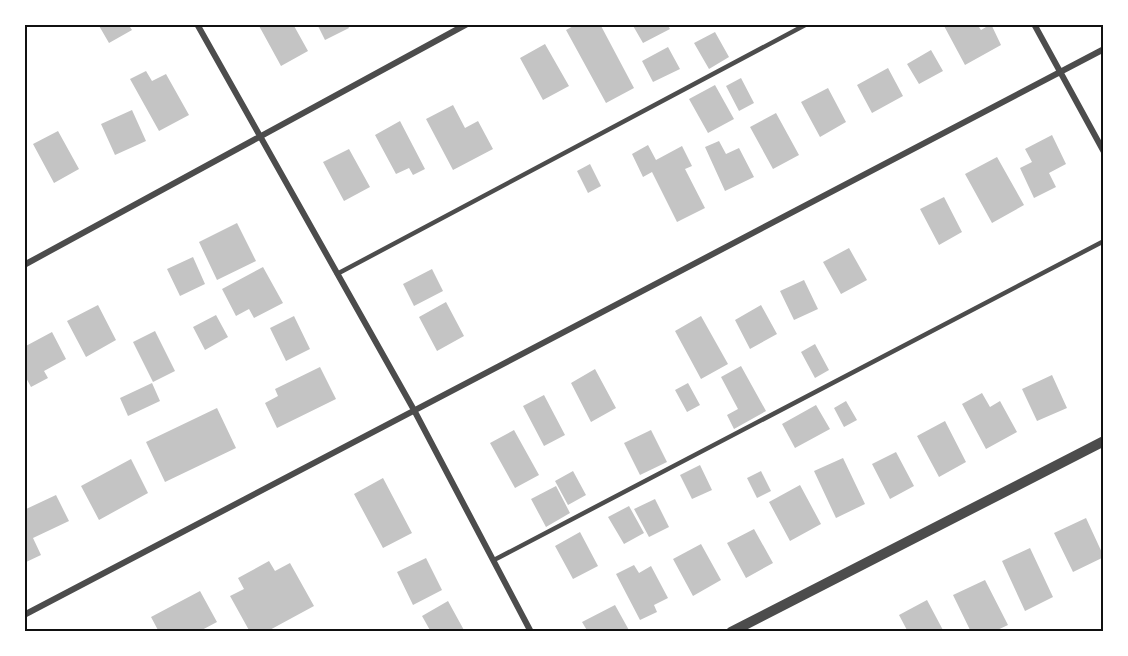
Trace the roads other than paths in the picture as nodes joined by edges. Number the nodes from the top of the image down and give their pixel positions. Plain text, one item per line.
1 (197, 24) edge
2 (467, 24) edge
3 (807, 24) edge
4 (1034, 24) edge
5 (1104, 49) edge
6 (1060, 72) junction
7 (259, 137) junction
8 (1104, 152) edge
9 (1104, 241) edge
10 (24, 265) edge
11 (337, 274) junction
12 (414, 410) junction
13 (1104, 441) edge
14 (494, 560) junction
15 (24, 615) edge
16 (531, 632) edge
17 (731, 632) edge

1 - 7 street
2 - 7 street
3 - 11 lane
4 - 6 street
5 - 6 street
6 - 8 street
6 - 12 street
7 - 10 street
7 - 11 street
9 - 14 lane
11 - 12 street
12 - 14 street
12 - 15 street
13 - 17 street
14 - 16 street

